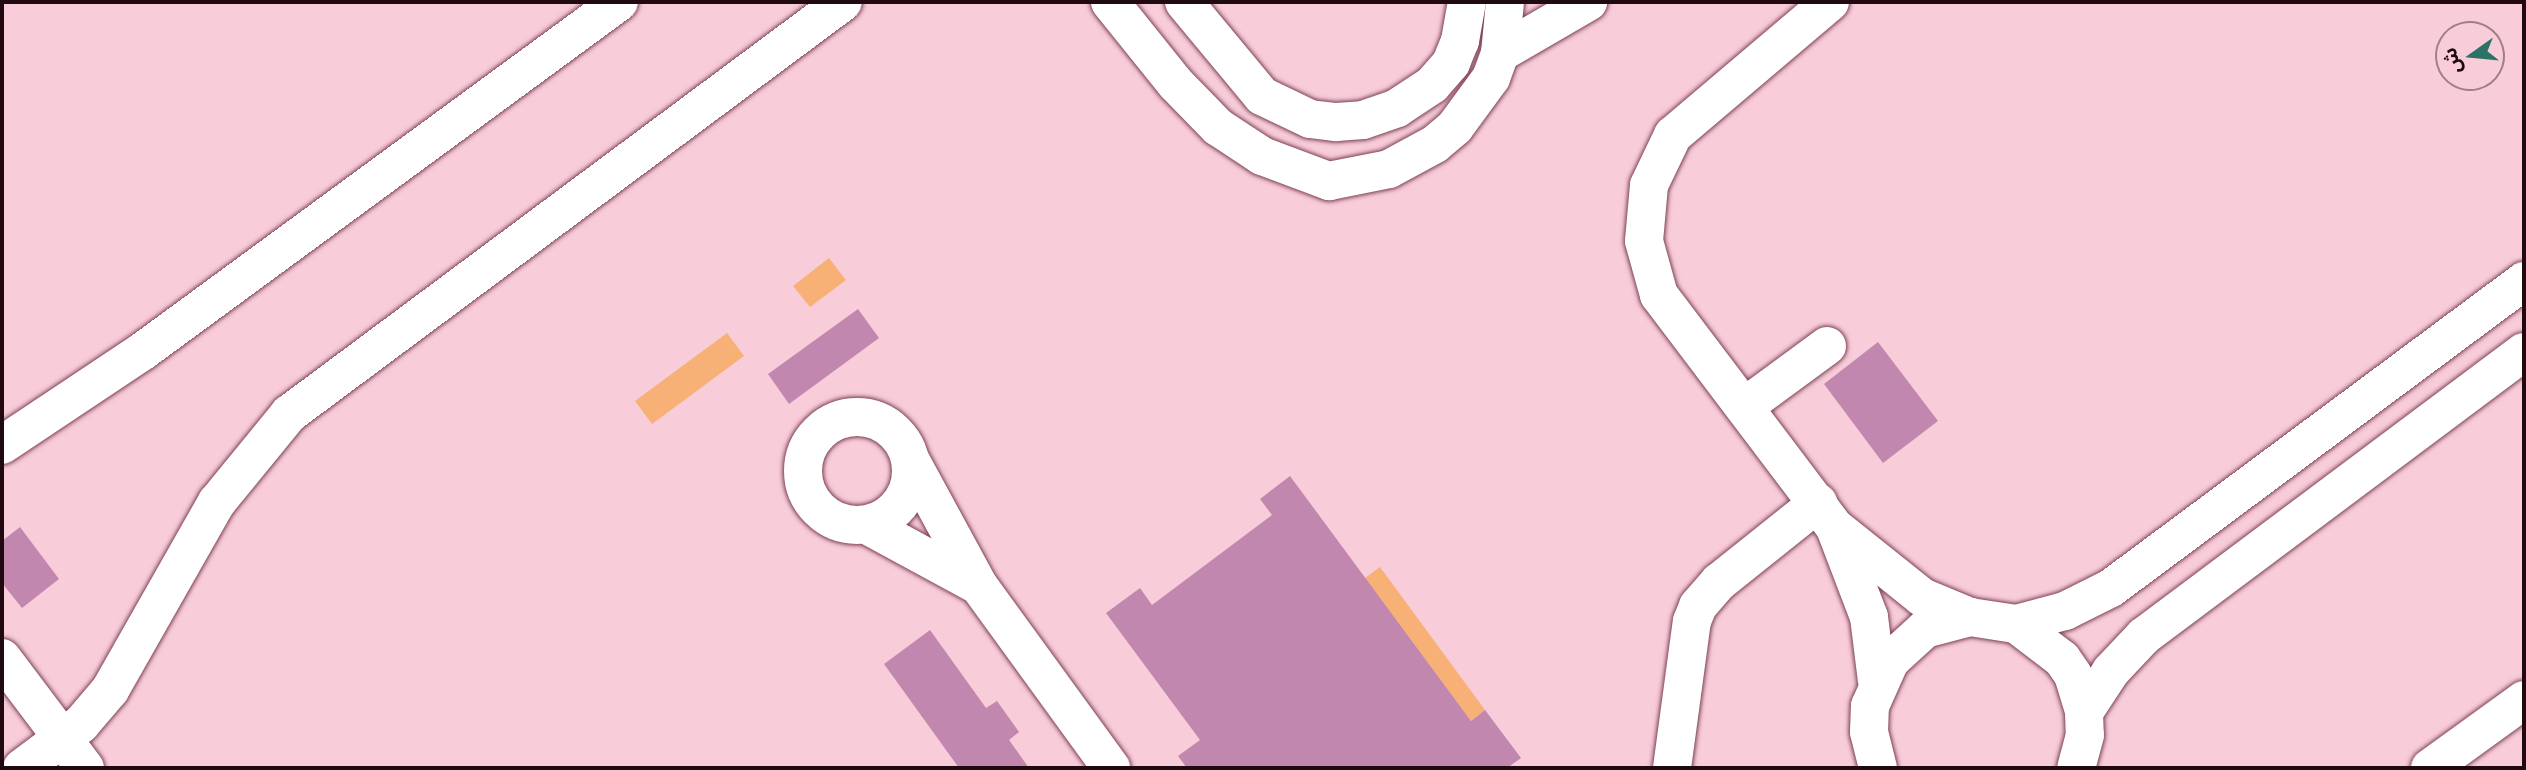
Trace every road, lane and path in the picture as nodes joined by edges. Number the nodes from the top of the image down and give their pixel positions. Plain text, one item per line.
1 (620, 2) edge
2 (843, 2) edge
3 (1110, 2) edge
4 (1184, 2) edge
5 (1467, 2) edge
6 (1504, 2) edge
7 (1588, 2) edge
8 (1830, 2) edge
9 (1554, 11) edge
10 (1210, 38) junction
11 (1500, 53) junction
12 (1166, 72) junction
13 (2524, 281) edge
14 (1827, 346) dead end
15 (2524, 352) edge
16 (1744, 407) junction
17 (2, 445) edge
18 (911, 461) junction
19 (1827, 516) junction
20 (867, 525) junction
21 (979, 586) junction
22 (1970, 617) junction
23 (2016, 624) junction
24 (2, 658) edge
25 (1878, 681) junction
26 (2524, 700) edge
27 (2084, 712) junction
28 (63, 738) junction
29 (1873, 750) edge
30 (22, 768) edge
31 (85, 768) edge
32 (1111, 768) edge
33 (1672, 768) edge
34 (1851, 768) edge
35 (2076, 768) edge
36 (2430, 768) edge

1 - 17 street
2 - 28 street
3 - 12 street
4 - 10 street
5 - 10 street
6 - 11 street
7 - 9 street
8 - 16 street
9 - 11 street
10 - 12 street
11 - 12 street
13 - 23 street
14 - 16 street
15 - 27 street
16 - 19 street
18 - 20 street
18 - 20 street
18 - 21 street
19 - 22 street
19 - 25 street
19 - 33 street
20 - 21 street
21 - 32 street
22 - 23 street
22 - 25 street
23 - 27 street
24 - 28 street
25 - 29 street
26 - 36 street
27 - 35 street
28 - 30 street
28 - 31 street
29 - 34 street

